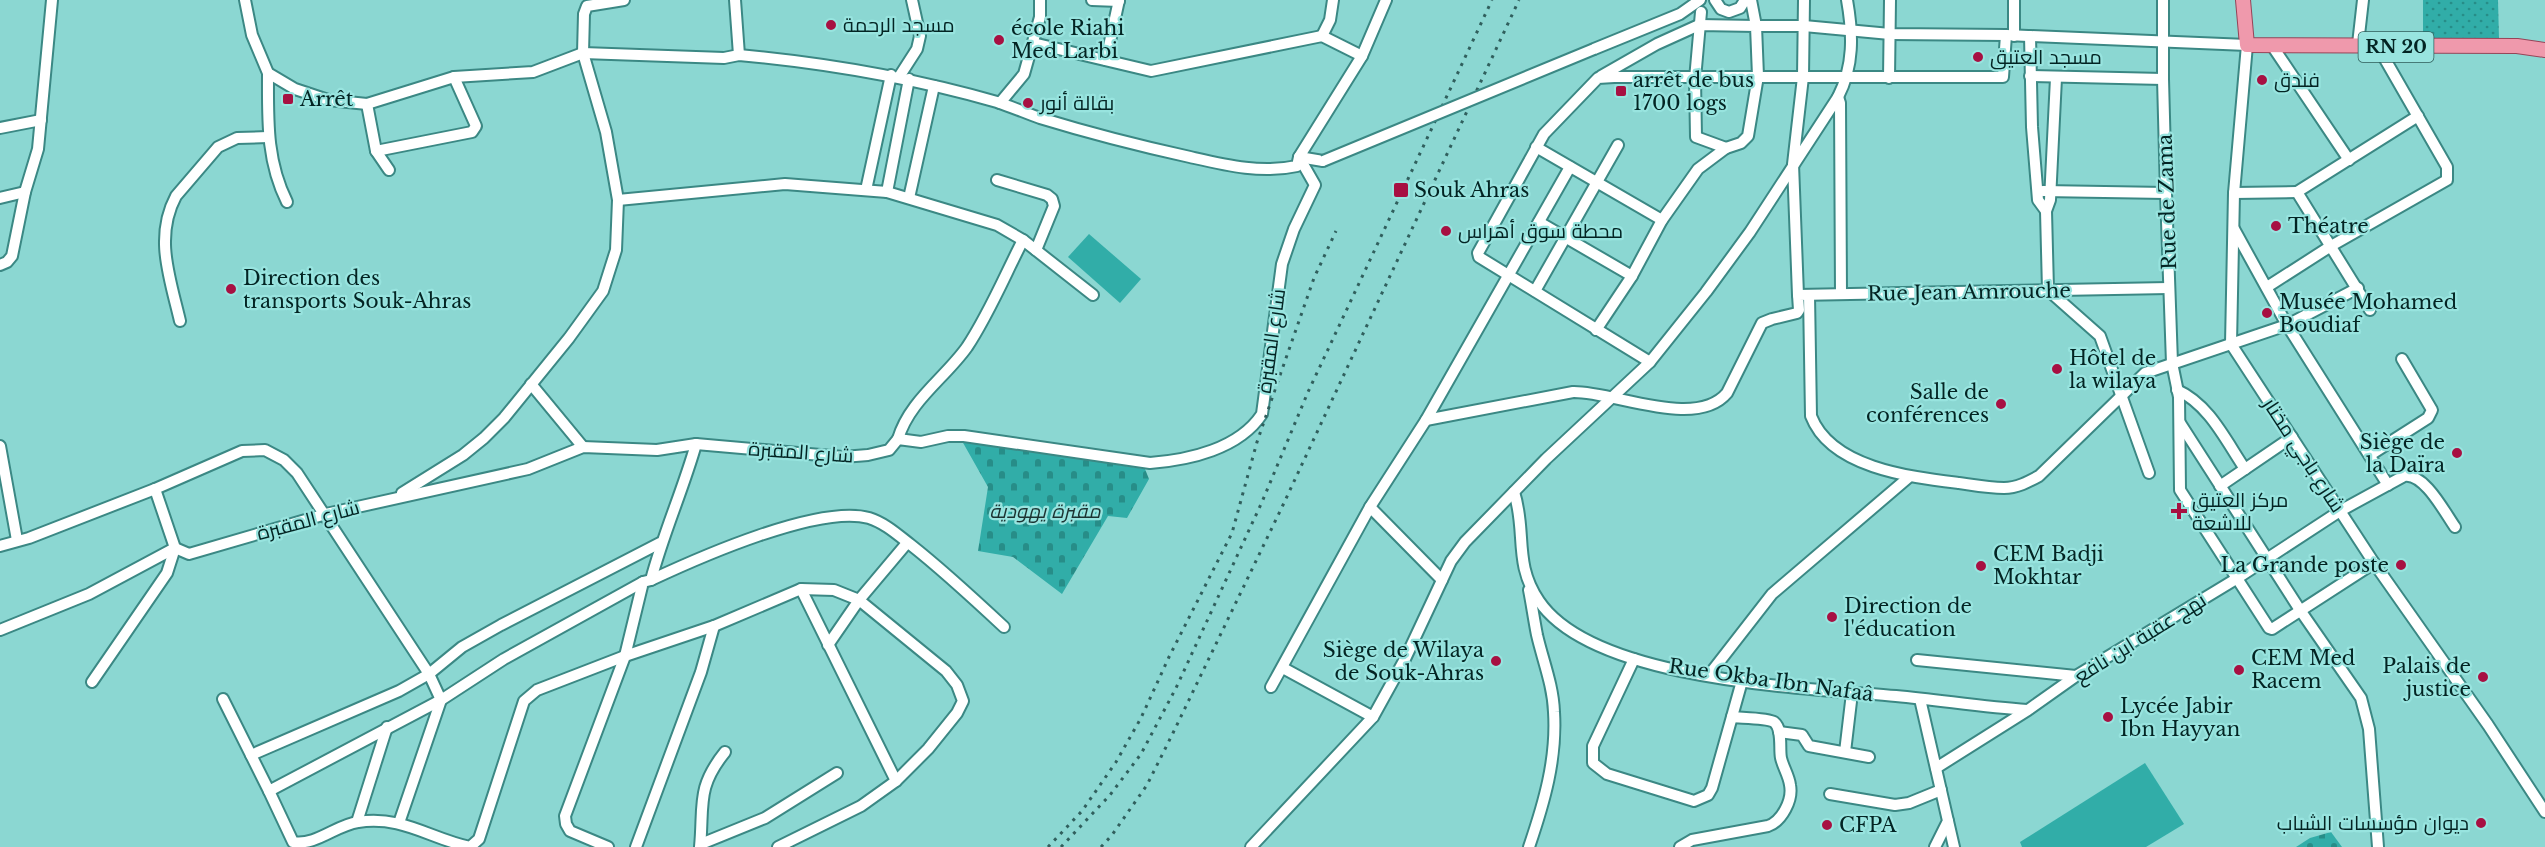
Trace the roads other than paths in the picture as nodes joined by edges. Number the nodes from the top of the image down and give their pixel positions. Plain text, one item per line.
1 (52, 0) edge
2 (245, 0) edge
3 (624, 0) edge
4 (735, 0) edge
5 (912, 0) edge
6 (1040, 0) edge
7 (1092, 0) edge
8 (1119, 0) edge
9 (1333, 0) edge
10 (1386, 0) edge
11 (1700, 0) edge
12 (1745, 0) edge
13 (1751, 0) edge
14 (1804, 0) edge
15 (1847, 0) edge
16 (1890, 0) edge
17 (2014, 0) edge
18 (2163, 0) edge
19 (2243, 0) edge
20 (2363, 0) edge
21 (1718, 4) edge
22 (1701, 12) junction
23 (1680, 14) junction
24 (1699, 25) junction
25 (1756, 26) junction
26 (1804, 26) junction
27 (1853, 31) junction
28 (1890, 34) junction
29 (1322, 36) junction
30 (2010, 36) junction
31 (2031, 36) junction
32 (2163, 41) junction
33 (1034, 44) junction
34 (2358, 44) junction
35 (2247, 45) junction
36 (2273, 47) junction
37 (2378, 47) junction
38 (2545, 50) edge
39 (583, 53) junction
40 (739, 55) junction
41 (1362, 57) junction
42 (1106, 60) junction
43 (268, 73) junction
44 (1758, 76) junction
45 (2030, 76) junction
46 (454, 77) junction
47 (900, 77) junction
48 (1803, 77) junction
49 (1598, 78) junction
50 (1848, 78) junction
51 (1889, 78) junction
52 (2056, 78) junction
53 (1695, 79) junction
54 (2163, 79) junction
55 (934, 86) junction
56 (1838, 98) junction
57 (1000, 103) junction
58 (367, 104) junction
59 (2418, 116) junction
60 (41, 120) junction
61 (0, 128) edge
62 (268, 137) junction
63 (1618, 145) dead end
64 (1536, 147) junction
65 (1726, 148) junction
66 (375, 151) junction
67 (1299, 157) junction
68 (2349, 160) junction
69 (1793, 164) junction
70 (1570, 167) junction
71 (389, 170) dead end
72 (997, 180) dead end
73 (1598, 183) junction
74 (866, 190) junction
75 (2037, 191) junction
76 (2050, 191) junction
77 (25, 192) junction
78 (887, 192) junction
79 (2297, 192) junction
80 (2166, 193) junction
81 (2234, 193) junction
82 (0, 198) edge
83 (909, 198) junction
84 (618, 200) junction
85 (287, 202) dead end
86 (2046, 211) junction
87 (1662, 220) junction
88 (1539, 222) junction
89 (2233, 228) junction
90 (1566, 237) junction
91 (1023, 240) junction
92 (2331, 246) junction
93 (1036, 250) junction
94 (0, 265) edge
95 (1509, 275) junction
96 (1632, 276) junction
97 (2267, 286) junction
98 (2169, 288) junction
99 (2358, 288) junction
100 (2048, 290) junction
101 (1535, 291) junction
102 (1841, 294) junction
103 (1093, 295) dead end
104 (1803, 295) junction
105 (2370, 310) dead end
106 (180, 321) dead end
107 (2287, 325) junction
108 (1596, 330) junction
109 (2231, 344) junction
110 (2402, 359) dead end
111 (1650, 362) junction
112 (2172, 363) junction
113 (531, 384) junction
114 (2177, 390) junction
115 (2121, 395) junction
116 (1611, 398) junction
117 (1425, 420) junction
118 (2179, 422) junction
119 (2292, 437) junction
120 (898, 439) junction
121 (696, 444) junction
122 (0, 446) edge
123 (583, 447) junction
124 (2370, 455) junction
125 (2245, 469) junction
126 (2149, 473) dead end
127 (1909, 477) junction
128 (2388, 484) junction
129 (2220, 486) junction
130 (155, 489) junction
131 (1514, 492) junction
132 (393, 498) junction
133 (1370, 507) junction
134 (2340, 511) junction
135 (326, 514) junction
136 (2455, 527) dead end
137 (17, 540) junction
138 (660, 543) junction
139 (907, 543) junction
140 (0, 546) edge
141 (175, 548) junction
142 (2267, 558) junction
143 (2374, 563) junction
144 (2236, 579) junction
145 (1442, 580) junction
146 (647, 581) junction
147 (1528, 584) junction
148 (801, 589) junction
149 (859, 600) junction
150 (2300, 610) junction
151 (714, 626) junction
152 (1004, 627) dead end
153 (0, 630) edge
154 (828, 645) junction
155 (625, 656) junction
156 (1634, 659) junction
157 (1917, 660) dead end
158 (1283, 668) junction
159 (429, 674) junction
160 (1709, 675) junction
161 (2076, 676) junction
162 (1742, 681) junction
163 (92, 682) dead end
164 (1271, 687) dead end
165 (1852, 693) junction
166 (223, 699) dead end
167 (1920, 699) junction
168 (441, 700) junction
169 (2028, 711) junction
170 (1373, 717) junction
171 (1732, 717) junction
172 (387, 727) junction
173 (1779, 732) junction
174 (725, 752) dead end
175 (1845, 752) junction
176 (251, 755) junction
177 (1869, 757) dead end
178 (1936, 768) junction
179 (837, 773) dead end
180 (896, 781) junction
181 (1941, 790) junction
182 (269, 791) junction
183 (1830, 794) dead end
184 (2545, 812) edge
185 (1948, 821) junction
186 (357, 822) junction
187 (399, 823) junction
188 (701, 846) edge
189 (608, 847) edge
190 (636, 847) edge
191 (778, 847) edge
192 (1251, 847) edge
193 (1529, 847) edge
194 (1680, 847) edge
195 (1935, 847) edge
196 (1954, 847) edge
197 (2378, 847) edge

1 - 60 street
2 - 43 street
3 - 39 street
4 - 40 street
5 - 47 street
6 - 33 street
7 - 8 street
8 - 42 street
9 - 29 street
10 - 41 street
11 - 23 street
12 - 21 street
13 - 25 street
14 - 26 street
15 - 27 street
16 - 28 street
17 - 30 street
18 - 32 street, Rue de Zama
19 - 35 main road
20 - 34 street
21 - 22 street
22 - 23 street
22 - 24 street
23 - 67 street, bridge
24 - 25 street
24 - 49 street
24 - 53 street
25 - 26 street
25 - 44 street
26 - 27 street
26 - 48 street
27 - 28 street
27 - 50 street
28 - 30 street
28 - 51 street
29 - 41 street
29 - 42 street
30 - 31 street
30 - 51 street
31 - 32 street
31 - 45 street
32 - 35 street
32 - 54 street, Rue de Zama
33 - 42 street
33 - 57 street
34 - 36 main road, RN 20
34 - 37 main road, RN 20
35 - 36 main road, RN 20
35 - 81 street
36 - 68 street
37 - 38 main road, RN 20
37 - 59 street
39 - 40 street
39 - 46 street
39 - 84 street
40 - 47 street
41 - 67 street
43 - 58 street
43 - 62 street
44 - 48 street
44 - 53 street
44 - 65 street
45 - 52 street
45 - 75 street
46 - 58 street
46 - 66 street
47 - 55 street
47 - 74 street
47 - 78 street
48 - 50 street
48 - 69 street
49 - 53 street
49 - 64 street
50 - 51 street
50 - 56 street
52 - 54 street
52 - 76 street
53 - 65 street
54 - 80 street, Rue de Zama
55 - 57 street
55 - 83 street
56 - 69 street
56 - 102 street
57 - 67 street
58 - 66 street
59 - 68 street
59 - 92 street
60 - 61 street
60 - 77 street
62 - 85 street
62 - 106 street
63 - 73 street
64 - 70 street
64 - 95 street
65 - 87 street
66 - 71 street
67 - 120 street, شارع المقبرة
68 - 79 street
69 - 104 street
69 - 111 street
70 - 73 street
70 - 88 street
72 - 93 street
73 - 87 street
73 - 90 street
74 - 78 street
74 - 84 street
75 - 76 street
75 - 86 street
76 - 80 street
76 - 86 street
77 - 82 street
77 - 94 street
78 - 83 street
79 - 81 street
79 - 92 street
80 - 98 street, Rue de Zama
81 - 89 street
83 - 91 street
84 - 113 street
86 - 100 street
87 - 96 street
88 - 90 street
88 - 95 street
89 - 97 street
89 - 109 street
90 - 96 street
90 - 101 street
91 - 93 street
91 - 120 street
92 - 97 street
92 - 99 street
93 - 103 street
95 - 101 street
95 - 117 street
96 - 108 street
97 - 107 street
98 - 100 street, Rue Jean Amrouche
98 - 112 street, Rue de Zama
99 - 105 street
99 - 107 street
100 - 102 street, Rue Jean Amrouche
100 - 115 street
101 - 108 street
102 - 104 street, Rue Jean Amrouche
104 - 116 street
104 - 127 street
107 - 109 street
107 - 124 street
108 - 111 street
109 - 112 street
109 - 119 street, شارع باجي مختار
110 - 124 street
111 - 116 street
112 - 114 street, Rue de Zama
112 - 115 street
113 - 123 street
113 - 132 street
114 - 118 street, Rue de Zama
114 - 125 street
115 - 126 street
115 - 127 street
116 - 117 street
116 - 131 street
117 - 133 street
118 - 129 street
118 - 144 street, Rue de Zama
119 - 125 street
119 - 134 street, شارع باجي مختار
120 - 121 street, شارع المقبرة
121 - 123 street, شارع المقبرة
121 - 138 street
122 - 137 street
123 - 132 street, شارع المقبرة
124 - 128 street
125 - 129 street
127 - 160 street
128 - 134 street, نهج عقبة ابن نافع
128 - 136 street, نهج عقبة ابن نافع
129 - 142 street
130 - 135 street
130 - 137 street
130 - 141 street
131 - 145 street
131 - 147 street, Rue Okba Ibn Nafaâ
132 - 135 street, شارع المقبرة
133 - 145 street
133 - 158 street
134 - 142 street, نهج عقبة ابن نافع
134 - 143 street, شارع باجي مختار
135 - 141 street, شارع المقبرة
135 - 159 street
137 - 140 street
138 - 146 street
138 - 159 street
139 - 146 street
139 - 149 street
139 - 152 street
141 - 153 street
141 - 163 street
142 - 144 street, نهج عقبة ابن نافع
142 - 150 street
143 - 150 street
143 - 184 street, شارع باجي مختار
144 - 150 street, Rue de Zama
144 - 161 street, نهج عقبة ابن نافع
145 - 170 street
146 - 155 street
146 - 168 street
147 - 156 street, Rue Okba Ibn Nafaâ
147 - 193 street
148 - 149 street
148 - 151 street
148 - 154 street
149 - 154 street
149 - 180 street
150 - 197 street
151 - 155 street
151 - 190 street
154 - 180 street
155 - 187 street
155 - 189 street
156 - 160 street, Rue Okba Ibn Nafaâ
156 - 171 street
157 - 161 street
158 - 164 street
158 - 170 street
159 - 168 street
159 - 176 street
160 - 162 street, Rue Okba Ibn Nafaâ
161 - 169 street, نهج عقبة ابن نافع
162 - 165 street, Rue Okba Ibn Nafaâ
162 - 171 street
165 - 167 street, Rue Okba Ibn Nafaâ
165 - 175 street
166 - 176 street
167 - 169 street, Rue Okba Ibn Nafaâ
167 - 178 street
168 - 172 street
168 - 187 street
169 - 178 street, نهج عقبة ابن نافع
170 - 192 street
171 - 173 street
172 - 182 street
172 - 186 street
173 - 175 street
173 - 194 street
174 - 188 street
175 - 177 street
176 - 182 street
178 - 181 street
179 - 188 street
180 - 191 street
181 - 183 street
181 - 185 street
182 - 186 street
185 - 195 street
185 - 196 street
186 - 187 street

